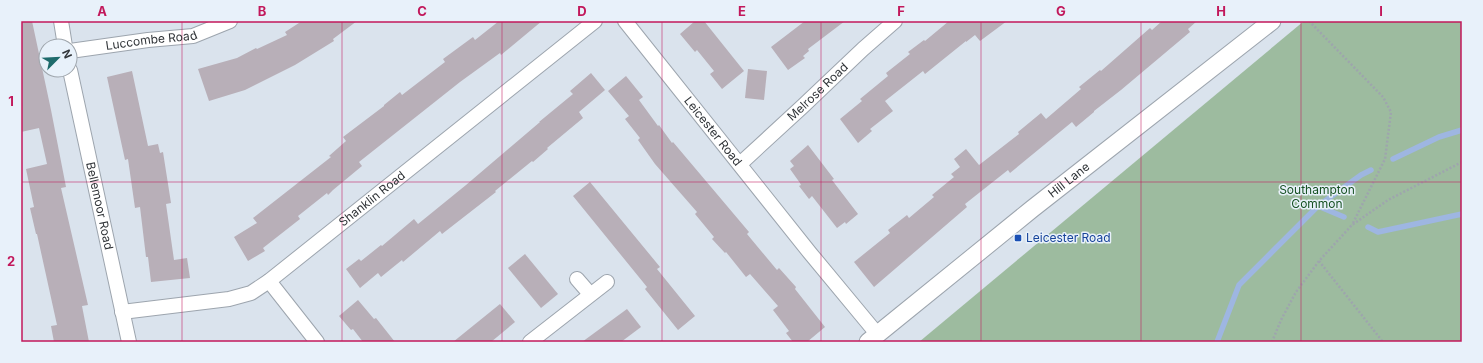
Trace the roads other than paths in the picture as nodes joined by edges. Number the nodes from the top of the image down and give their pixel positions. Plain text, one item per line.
1 (61, 21) edge
2 (230, 21) edge
3 (595, 21) edge
4 (625, 21) edge
5 (896, 21) edge
6 (1272, 21) edge
7 (64, 38) edge
8 (78, 50) edge
9 (72, 78) edge
10 (740, 164) junction
11 (577, 279) dead end
12 (269, 281) junction
13 (607, 282) dead end
14 (590, 294) junction
15 (122, 312) junction
16 (873, 338) edge
17 (129, 342) edge
18 (317, 342) edge
19 (530, 342) edge

1 - 7 street
2 - 8 street, Luccombe Road
3 - 12 street, Shanklin Road
4 - 10 street, Leicester Road
5 - 10 street, Melrose Road
6 - 16 street, Hill Lane
9 - 15 street, Bellemoor Road
10 - 16 street, Leicester Road
11 - 14 street
12 - 15 street, Shanklin Road
12 - 18 street
13 - 14 street
14 - 19 street
15 - 17 street, Bellemoor Road

